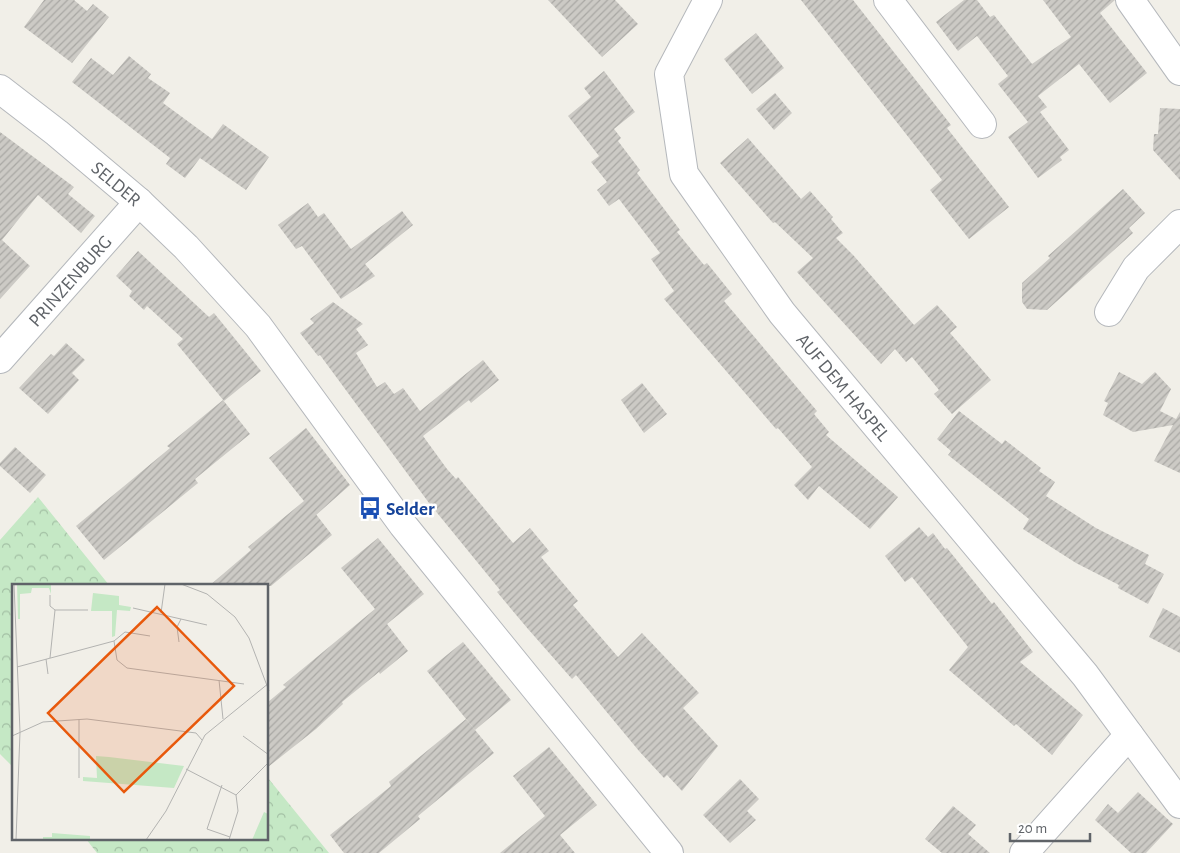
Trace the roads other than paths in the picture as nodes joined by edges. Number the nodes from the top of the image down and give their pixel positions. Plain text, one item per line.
1 (708, 0) edge
2 (888, 0) edge
3 (1130, 0) edge
4 (1176, 58) edge
5 (0, 89) edge
6 (982, 124) dead end
7 (139, 202) junction
8 (1180, 224) edge
9 (1109, 312) dead end
10 (0, 359) edge
11 (1130, 736) junction
12 (1180, 804) edge
13 (669, 853) edge
14 (1024, 853) edge

1 - 11 street, AUF DEM HASPEL
2 - 6 street
3 - 4 street
5 - 7 street, SELDER
7 - 10 street, PRINZENBURG
7 - 13 street, SELDER
8 - 9 street
11 - 12 street, AUF DEM HASPEL
11 - 14 street

